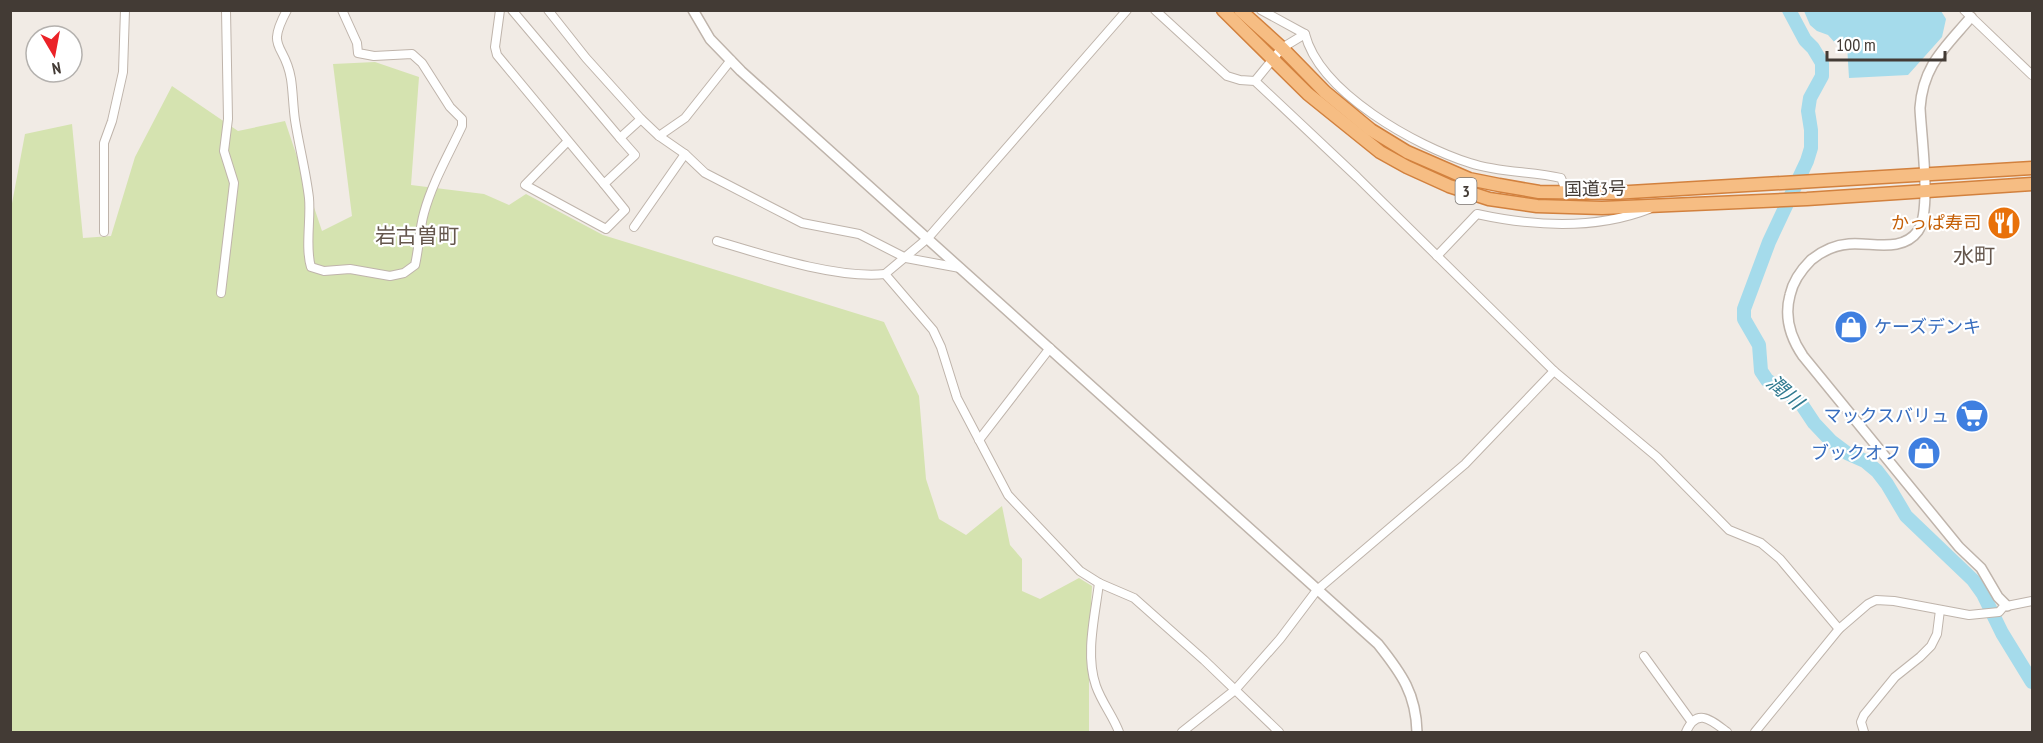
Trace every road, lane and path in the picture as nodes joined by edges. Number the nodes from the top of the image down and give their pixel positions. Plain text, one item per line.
1 (125, 10) edge
2 (226, 10) edge
3 (287, 10) edge
4 (342, 10) edge
5 (500, 10) edge
6 (512, 10) edge
7 (548, 10) edge
8 (693, 10) edge
9 (1127, 10) edge
10 (1155, 10) edge
11 (1222, 10) edge
12 (1240, 10) edge
13 (1262, 10) edge
14 (1968, 14) edge
15 (1305, 34) junction
16 (1282, 48) junction
17 (1274, 59) junction
18 (731, 60) junction
19 (2032, 75) edge
20 (1255, 81) junction
21 (641, 119) junction
22 (659, 136) junction
23 (620, 138) junction
24 (567, 142) junction
25 (685, 154) junction
26 (2032, 168) edge
27 (1924, 173) junction
28 (604, 184) junction
29 (2032, 184) edge
30 (1924, 190) junction
31 (1567, 193) junction
32 (1663, 204) junction
33 (634, 227) dead end
34 (104, 232) dead end
35 (928, 238) junction
36 (717, 241) dead end
37 (1437, 256) junction
38 (906, 258) junction
39 (961, 268) junction
40 (885, 274) junction
41 (221, 293) dead end
42 (1050, 348) junction
43 (1554, 371) junction
44 (979, 440) junction
45 (1099, 584) junction
46 (1317, 590) junction
47 (2032, 602) edge
48 (2004, 608) junction
49 (1940, 610) junction
50 (1839, 629) junction
51 (1644, 656) dead end
52 (1235, 690) junction
53 (1691, 722) junction
54 (1119, 732) edge
55 (1182, 732) edge
56 (1279, 732) edge
57 (1417, 732) edge
58 (1686, 732) edge
59 (1727, 732) edge
60 (1755, 732) edge
61 (1864, 732) edge

1 - 34 street
2 - 41 street
3 - 4 street
5 - 24 street
6 - 23 street
7 - 21 street
8 - 18 street
9 - 35 street
10 - 20 street
11 - 17 highway, 国道3号 / 3
12 - 16 highway, 国道3号 / 3
13 - 15 street
14 - 19 street
14 - 27 street
15 - 16 street
15 - 31 street
16 - 17 street
16 - 31 highway, 国道3号 / 3
17 - 20 street
17 - 32 highway, 国道3号 / 3
18 - 22 street
18 - 35 street
20 - 37 street
21 - 22 street
21 - 23 street
22 - 25 street
23 - 28 street
24 - 28 street
24 - 28 street
25 - 33 street
25 - 38 street
26 - 27 highway, 国道3号 / 3
27 - 30 street
27 - 31 highway, 国道3号 / 3
29 - 30 highway, 国道3号 / 3
30 - 32 highway, 国道3号 / 3
30 - 48 street
32 - 37 street
35 - 38 street
35 - 39 street
36 - 40 street
37 - 43 street
38 - 39 street
38 - 40 street
39 - 42 street
40 - 44 street
42 - 44 street
42 - 46 street
43 - 46 street
43 - 50 street
44 - 45 street
45 - 52 street
45 - 54 street
46 - 52 street
46 - 57 street
47 - 48 street
48 - 49 street
49 - 50 street
49 - 61 street
50 - 60 street
51 - 53 street
52 - 55 street
52 - 56 street
53 - 58 street
53 - 59 street

